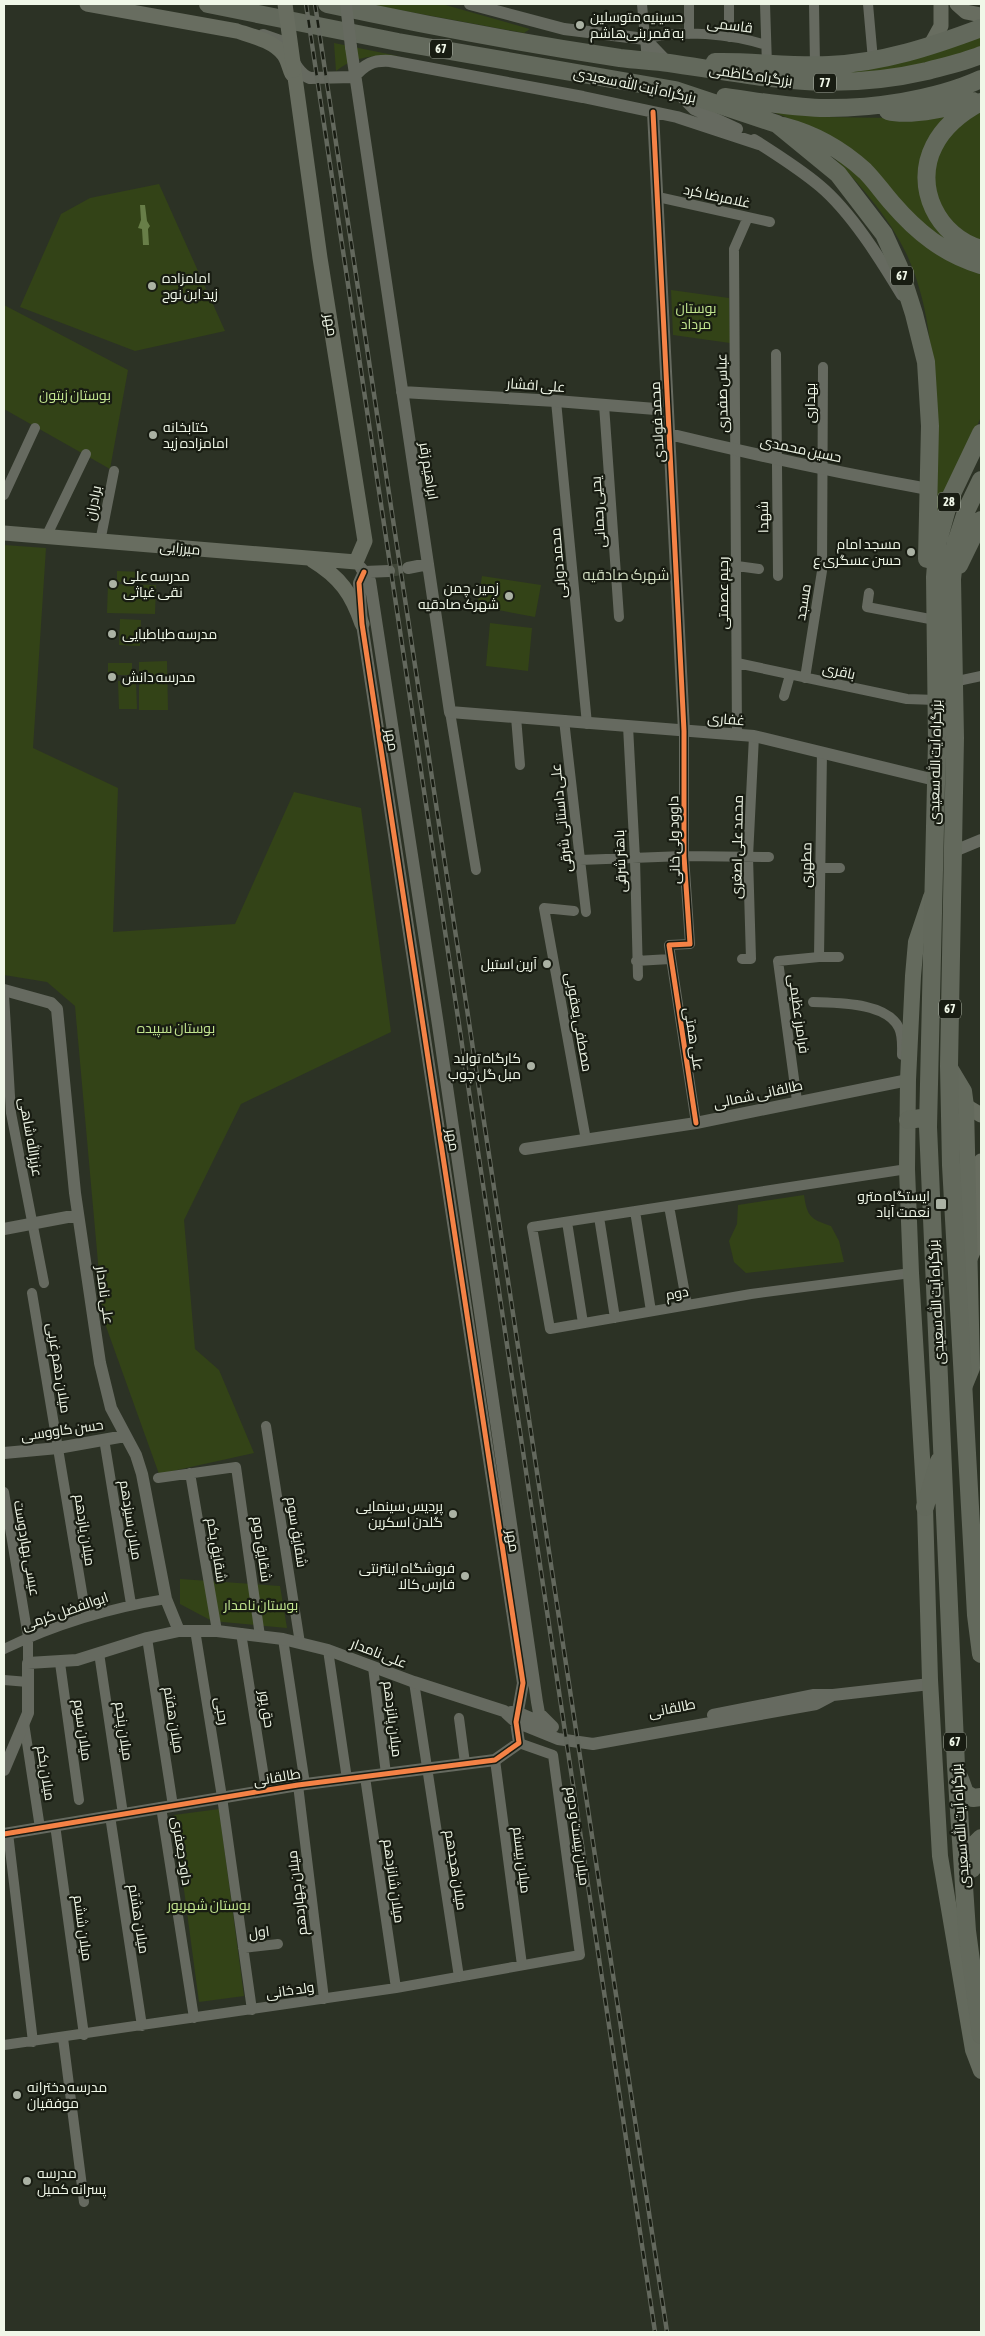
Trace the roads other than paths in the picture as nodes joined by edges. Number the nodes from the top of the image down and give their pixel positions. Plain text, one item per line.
1 (87, 4) edge
2 (208, 4) edge
3 (285, 4) edge
4 (327, 4) edge
5 (346, 4) edge
6 (470, 4) edge
7 (642, 4) edge
8 (689, 4) edge
9 (729, 4) edge
10 (765, 4) edge
11 (814, 4) edge
12 (868, 4) edge
13 (942, 4) edge
14 (957, 4) edge
15 (981, 15) edge
16 (981, 28) edge
17 (689, 34) junction
18 (254, 37) junction
19 (730, 37) junction
20 (645, 39) junction
21 (766, 45) junction
22 (930, 46) junction
23 (981, 55) edge
24 (873, 60) junction
25 (647, 61) junction
26 (668, 63) junction
27 (767, 65) junction
28 (815, 65) junction
29 (354, 77) junction
30 (981, 79) edge
31 (297, 86) junction
32 (675, 90) junction
33 (981, 101) edge
34 (871, 107) junction
35 (653, 112) junction
36 (777, 124) junction
37 (759, 144) junction
38 (658, 197) junction
39 (748, 217) junction
40 (770, 222) dead end
41 (981, 249) edge
42 (981, 265) edge
43 (914, 314) junction
44 (776, 354) dead end
45 (824, 367) dead end
46 (402, 392) junction
47 (556, 401) junction
48 (604, 405) junction
49 (668, 410) junction
50 (35, 428) dead end
51 (981, 433) edge
52 (669, 434) junction
53 (737, 451) junction
54 (86, 454) dead end
55 (776, 457) junction
56 (824, 470) junction
57 (114, 471) dead end
58 (8, 474) edge
59 (981, 480) edge
60 (928, 489) junction
61 (4, 495) edge
62 (981, 520) edge
63 (4, 533) edge
64 (46, 537) junction
65 (100, 542) junction
66 (309, 558) junction
67 (428, 564) junction
68 (737, 566) junction
69 (360, 567) junction
70 (408, 568) tunnel mouth
71 (759, 568) dead end
72 (389, 571) tunnel mouth
73 (778, 576) dead end
74 (944, 578) junction
75 (869, 593) dead end
76 (619, 617) dead end
77 (935, 620) junction
78 (362, 624) junction
79 (737, 663) junction
80 (790, 675) junction
81 (981, 676) edge
82 (805, 678) junction
83 (953, 682) junction
84 (784, 696) dead end
85 (936, 700) junction
86 (450, 712) junction
87 (516, 717) junction
88 (564, 720) junction
89 (587, 724) junction
90 (628, 726) junction
91 (684, 731) junction
92 (737, 734) junction
93 (754, 736) junction
94 (822, 752) junction
95 (520, 765) dead end
96 (935, 780) junction
97 (981, 840) edge
98 (952, 852) junction
99 (684, 856) junction
100 (769, 857) dead end
101 (748, 858) junction
102 (635, 859) junction
103 (580, 860) junction
104 (820, 868) junction
105 (840, 868) dead end
106 (476, 870) dead end
107 (932, 893) junction
108 (574, 911) dead end
109 (586, 912) dead end
110 (819, 957) junction
111 (839, 957) dead end
112 (670, 959) junction
113 (746, 959) dead end
114 (636, 961) junction
115 (638, 976) dead end
116 (4, 990) edge
117 (4, 995) edge
118 (813, 1002) dead end
119 (949, 1066) junction
120 (908, 1080) junction
121 (798, 1101) junction
122 (966, 1106) junction
123 (981, 1115) edge
124 (928, 1117) junction
125 (908, 1120) junction
126 (696, 1122) junction
127 (586, 1140) junction
128 (525, 1149) dead end
129 (981, 1161) edge
130 (907, 1169) junction
131 (669, 1206) junction
132 (635, 1212) junction
133 (78, 1215) junction
134 (598, 1217) junction
135 (33, 1222) junction
136 (567, 1222) junction
137 (4, 1229) edge
138 (969, 1262) junction
139 (466, 1263) junction
140 (911, 1273) junction
141 (44, 1283) dead end
142 (32, 1293) dead end
143 (686, 1305) junction
144 (651, 1311) junction
145 (615, 1318) junction
146 (584, 1323) junction
147 (962, 1391) junction
148 (266, 1426) dead end
149 (125, 1436) junction
150 (104, 1439) junction
151 (58, 1448) junction
152 (943, 1449) junction
153 (4, 1453) edge
154 (190, 1473) junction
155 (158, 1478) dead end
156 (4, 1492) edge
157 (925, 1507) junction
158 (506, 1528) junction
159 (973, 1573) junction
160 (166, 1599) junction
161 (981, 1599) edge
162 (131, 1604) junction
163 (86, 1616) junction
164 (195, 1630) junction
165 (179, 1631) junction
166 (216, 1631) junction
167 (242, 1633) junction
168 (260, 1636) junction
169 (28, 1637) junction
170 (147, 1638) junction
171 (283, 1639) junction
172 (300, 1643) junction
173 (4, 1649) edge
174 (328, 1650) junction
175 (99, 1652) junction
176 (981, 1654) edge
177 (28, 1663) junction
178 (60, 1663) junction
179 (373, 1667) junction
180 (4, 1680) edge
181 (28, 1682) junction
182 (414, 1682) junction
183 (930, 1684) junction
184 (833, 1695) junction
185 (537, 1702) junction
186 (504, 1711) joint
187 (519, 1713) junction
188 (459, 1718) dead end
189 (24, 1723) junction
190 (556, 1733) junction
191 (519, 1743) junction
192 (495, 1760) junction
193 (5, 1763) edge
194 (465, 1763) junction
195 (956, 1766) junction
196 (425, 1768) junction
197 (386, 1774) junction
198 (365, 1777) junction
199 (347, 1780) junction
200 (302, 1784) junction
201 (266, 1790) junction
202 (222, 1797) junction
203 (981, 1797) edge
204 (79, 1800) dead end
205 (167, 1806) junction
206 (123, 1814) junction
207 (110, 1816) junction
208 (55, 1825) junction
209 (40, 1828) junction
210 (6, 1833) edge
211 (981, 1838) edge
212 (967, 1931) junction
213 (278, 1944) dead end
214 (243, 1948) junction
215 (580, 1955) joint
216 (522, 1965) junction
217 (459, 1977) junction
218 (396, 1988) junction
219 (324, 1999) junction
220 (252, 2010) junction
221 (194, 2018) junction
222 (142, 2026) junction
223 (84, 2035) junction
224 (981, 2035) edge
225 (63, 2038) junction
226 (33, 2042) junction
227 (4, 2045) edge
228 (981, 2071) edge
229 (84, 2202) dead end

1 - 18 main road
2 - 32 highway, بزرگراه آیت الله سعیدی / 67
3 - 31 main road, bridge
4 - 25 highway, بزرگراه آیت الله سعیدی / 67
5 - 29 street, ابراهیم زقر, bridge
6 - 20 street
7 - 20 street
8 - 17 street, قاسمی
9 - 19 street
10 - 21 street
11 - 28 street
12 - 24 street
13 - 22 main road
14 - 15 main road
16 - 22 highway
17 - 19 street, قاسمی
17 - 20 street, قاسمی
18 - 29 street
18 - 31 main road
19 - 21 street, قاسمی
20 - 25 street
20 - 26 street
21 - 27 street
22 - 24 highway
23 - 26 highway, بزرگراه کاظمی / 77
24 - 28 highway
25 - 26 highway, بزرگراه آیت الله سعیدی / 67
26 - 27 highway
27 - 28 highway
29 - 35 street
29 - 46 street, ابراهیم زقر
30 - 34 highway, بزرگراه کاظمی / 77
31 - 69 main road, مهر
32 - 34 highway, بزرگراه کاظمی / 77
32 - 36 highway, بزرگراه آیت الله سعیدی / 67
32 - 37 street
33 - 34 highway
33 - 41 highway
35 - 37 street
35 - 38 street, محمد فولادی
36 - 42 highway
36 - 43 highway, بزرگراه آیت الله سعیدی / 67
37 - 43 street
38 - 39 street, غلامرضا کرد
38 - 49 street, محمد فولادی
39 - 40 street, غلامرضا کرد
39 - 53 street, عباس صفدری
43 - 60 highway, بزرگراه آیت الله سعیدی / 67
44 - 55 street, شهدا
45 - 56 street, بهداری
46 - 47 street, علی افشار
46 - 67 street, ابراهیم زقر
47 - 48 street, علی افشار
47 - 89 street, محمد دوابی
48 - 49 street, علی افشار
48 - 76 street, یحیی رحمانی
49 - 52 street, محمد فولادی
50 - 58 street
51 - 74 highway, 28
52 - 53 street, حسین محمدی
52 - 91 street, محمد فولادی
53 - 55 street, حسین محمدی
53 - 68 street, رحیم عصمتی
54 - 64 street
55 - 56 street, حسین محمدی
55 - 73 street, شهدا
56 - 60 street, حسین محمدی
56 - 82 street, مسجد
57 - 65 street, برادران
58 - 61 street
59 - 74 highway, 28
60 - 74 highway, بزرگراه آیت الله سعیدی / 67
62 - 74 highway
63 - 64 main road, میرزایی
64 - 65 main road, میرزایی
65 - 66 main road, میرزایی
66 - 69 main road, میرزایی
66 - 78 main road
67 - 70 street
67 - 86 street, ابراهیم زقر
68 - 71 street
68 - 79 street, رحیم عصمتی
69 - 72 street
69 - 78 street, مهر
69 - 139 street, مهر
74 - 77 highway, بزرگراه آیت الله سعیدی / 67
74 - 83 highway, بزرگراه آیت الله سعیدی / 67
75 - 77 street
77 - 85 highway, بزرگراه آیت الله سعیدی / 67
78 - 139 street, مهر
79 - 80 street, باقری
79 - 92 street, رحیم عصمتی
80 - 82 street, باقری
80 - 84 street
81 - 83 street
82 - 85 street, باقری
83 - 98 highway, بزرگراه آیت الله سعیدی / 67
85 - 96 highway, بزرگراه آیت الله سعیدی / 67
86 - 87 street, غفاری
86 - 106 street, ابراهیم زقر
87 - 88 street, غفاری
87 - 95 street
88 - 89 street, غفاری
88 - 103 street, علی داستانی شرقی
89 - 90 street, غفاری
90 - 91 street, غفاری
90 - 102 street, باهنر شرقی
91 - 92 street, غفاری
91 - 99 street, داوود ولی خانی
92 - 93 street, غفاری
93 - 94 street, غفاری
93 - 101 street, محمد علی اصغری
94 - 96 street, غفاری
94 - 104 street, مطهری
96 - 107 highway, بزرگراه آیت الله سعیدی / 67
97 - 98 street
98 - 119 highway, بزرگراه آیت الله سعیدی / 67
99 - 101 street
99 - 102 street
99 - 112 street, داوود ولی خانی
100 - 101 street
101 - 113 street, محمد علی اصغری
102 - 103 street
102 - 114 street, باهنر شرقی
103 - 109 street, علی داستانی شرقی
104 - 105 street
104 - 110 street, مطهری
107 - 120 main road
107 - 124 highway, بزرگراه آیت الله سعیدی / 67
108 - 127 street, مصطفی یعقوبی
110 - 111 street
110 - 121 street, فرامرز عظیمی
112 - 114 street
112 - 126 street, علی همتی
114 - 115 street, باهنر شرقی
116 - 133 street, علی نامدار
117 - 135 street, عزیزالله شاهی
118 - 120 street
119 - 122 main road
119 - 147 highway, بزرگراه آیت الله سعیدی / 67
120 - 121 street, طالقانی شمالی
120 - 125 main road
121 - 126 street, طالقانی شمالی
122 - 123 main road
122 - 138 main road
124 - 125 highway
124 - 152 highway, بزرگراه آیت الله سعیدی / 67
125 - 130 main road
126 - 127 street, طالقانی شمالی
127 - 128 street, طالقانی شمالی
129 - 138 main road
130 - 131 street
130 - 140 main road
131 - 132 street
131 - 143 street
132 - 134 street
132 - 144 street
133 - 135 street
133 - 149 street, علی نامدار
134 - 136 street
134 - 145 street
135 - 137 street
135 - 141 street, عزیزالله شاهی
136 - 146 street
136 - 146 street, دوم
138 - 147 main road
139 - 158 street, مهر
140 - 143 street, دوم
140 - 157 main road
142 - 151 street, میلان دهم غربی
143 - 144 street, دوم
144 - 145 street, دوم
145 - 146 street, دوم
147 - 159 highway, بزرگراه آیت الله سعیدی / 67
148 - 172 street, شقایق سوم
149 - 150 street, حسن کاووسی
149 - 160 street, علی نامدار
150 - 151 street, حسن کاووسی
150 - 162 street, میلان سیزدهم
151 - 153 street, حسن کاووسی
151 - 163 street, میلان یازدهم
152 - 157 highway
152 - 195 highway, بزرگراه آیت الله سعیدی / 67
154 - 155 street
154 - 166 street, شقایق یکم
154 - 168 street, شقایق دوم
156 - 169 street, عیسی بهاردوست
157 - 183 main road
158 - 185 street, مهر
158 - 187 street, مهر
159 - 161 main road
159 - 176 highway, بزرگراه آیت الله سعیدی / 67
160 - 162 street, ابوالفضل کرمی
160 - 165 street, علی نامدار
162 - 163 street, ابوالفضل کرمی
163 - 169 street, ابوالفضل کرمی
164 - 165 street, علی نامدار
164 - 166 street, علی نامدار
164 - 202 street, رحبی
165 - 170 street, علی نامدار
166 - 167 street, علی نامدار
167 - 168 street, علی نامدار
167 - 201 street, حق پور
168 - 171 street, علی نامدار
169 - 173 street, ابوالفضل کرمی
169 - 177 street, عیسی بهاردوست
170 - 175 street, علی نامدار
170 - 205 street, میلان هفتم
171 - 172 street, علی نامدار
171 - 200 street
172 - 174 street, علی نامدار
174 - 179 street, علی نامدار
174 - 199 street
175 - 178 street, علی نامدار
175 - 206 street, میلان پنجم
177 - 178 street, علی نامدار
177 - 181 street
178 - 204 street, میلان سوم
179 - 182 street, علی نامدار
179 - 197 street, میلان پانزدهم
180 - 181 street
181 - 189 street
182 - 186 street, علی نامدار
182 - 196 street, میلان هجدهم
183 - 184 street, طالقانی
183 - 228 main road
184 - 190 street, طالقانی
184 - 190 street, طالقانی
185 - 187 street
185 - 190 street, مهر
186 - 187 street, طالقانی
187 - 190 street, طالقانی
187 - 191 street
188 - 194 street
189 - 193 street
189 - 209 street, میلان یکم
191 - 192 street, طالقانی
191 - 215 street, میلان بیست و دوم
192 - 194 street, طالقانی
192 - 216 street, میلان بیستم
194 - 196 street, طالقانی
195 - 203 highway
195 - 212 highway, بزرگراه آیت الله سعیدی / 67
196 - 197 street, طالقانی
196 - 217 street, میلان هجدهم
197 - 198 street, طالقانی
198 - 199 street, طالقانی
198 - 218 street, میلان شانزدهم
199 - 200 street, طالقانی
200 - 201 street, طالقانی
200 - 219 street, میلان چهاردهم
201 - 202 street, طالقانی
202 - 205 street, طالقانی
202 - 214 street, رحبی
205 - 206 street, طالقانی
205 - 221 street, داود جعفری
206 - 207 street, طالقانی
207 - 208 street, طالقانی
207 - 222 street, میلان هشتم
208 - 209 street, طالقانی
208 - 223 street, میلان ششم
209 - 210 street, طالقانی
210 - 226 street
211 - 212 highway
212 - 224 highway, بزرگراه آیت الله سعیدی / 67
213 - 214 street, اول
214 - 220 street, رحبی
215 - 216 street, ولد خانی
216 - 217 street, ولد خانی
217 - 218 street, ولد خانی
218 - 219 street, ولد خانی
219 - 220 street, ولد خانی
220 - 221 street, ولد خانی
221 - 222 street, ولد خانی
222 - 223 street, ولد خانی
223 - 225 street, ولد خانی
225 - 226 street, ولد خانی
225 - 229 street
226 - 227 street, ولد خانی

